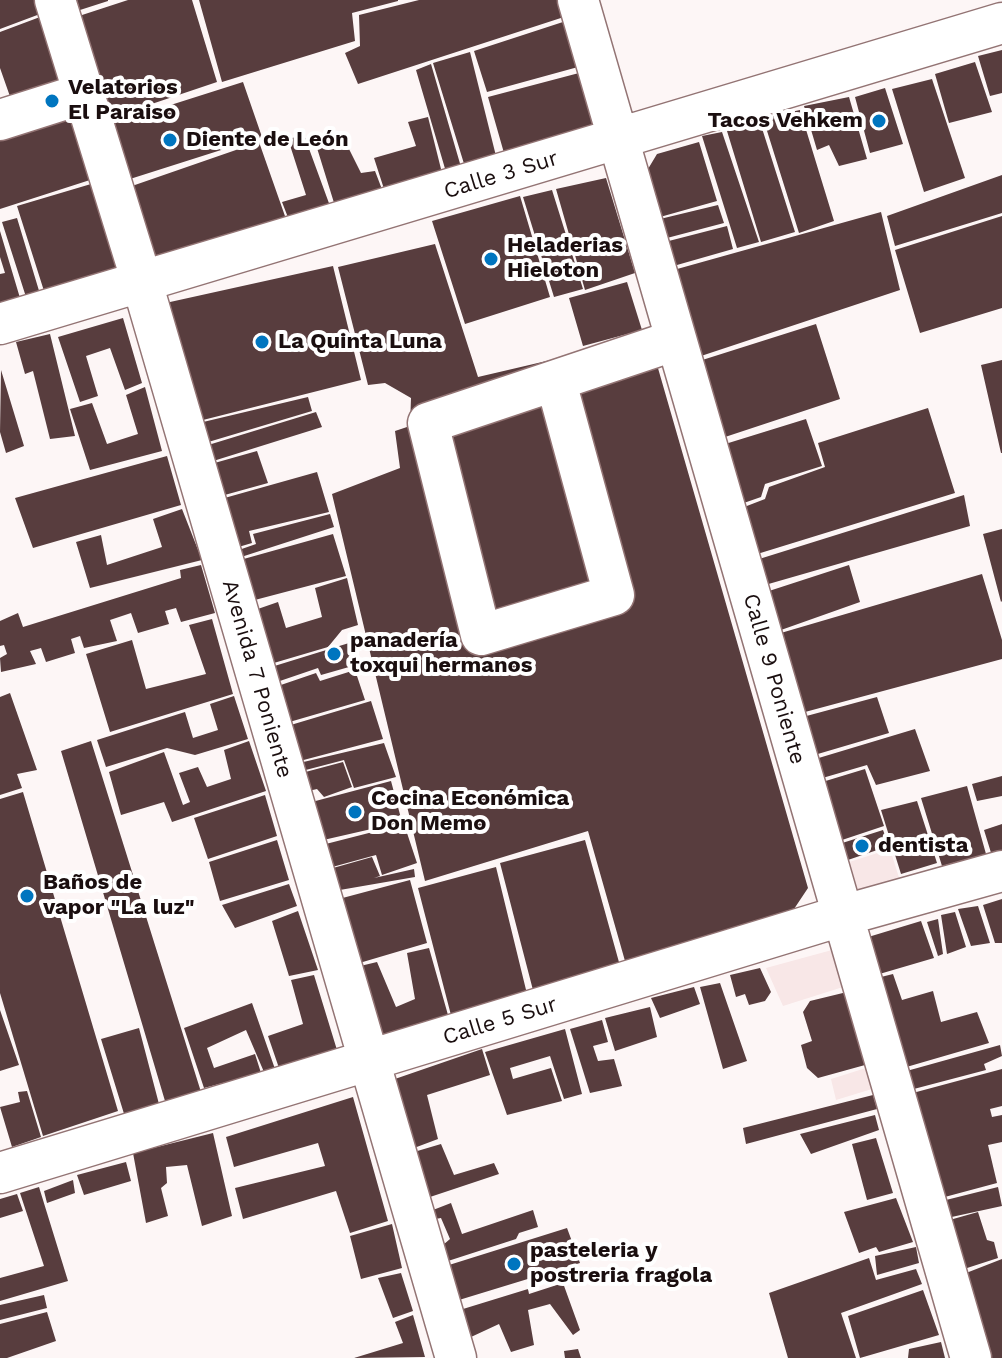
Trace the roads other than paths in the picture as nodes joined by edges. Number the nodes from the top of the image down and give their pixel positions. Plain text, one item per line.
1 (55, 0) edge
2 (578, 0) edge
3 (1002, 23) edge
4 (85, 93) junction
5 (0, 120) edge
6 (619, 140) junction
7 (142, 282) junction
8 (0, 324) edge
9 (676, 340) junction
10 (556, 382) junction
11 (1002, 871) edge
12 (841, 916) junction
13 (368, 1061) junction
14 (0, 1173) edge
15 (456, 1358) edge
16 (971, 1358) edge

1 - 4 street, Avenida 7 Poniente
2 - 6 street, Calle 9 Poniente
3 - 6 street, Calle 3 Sur
4 - 5 street
4 - 7 street, Avenida 7 Poniente
6 - 7 street, Calle 3 Sur
6 - 9 street, Calle 9 Poniente
7 - 8 street, Calle 3 Sur
7 - 13 street, Avenida 7 Poniente
9 - 10 street
9 - 12 street, Calle 9 Poniente
10 - 10 street
11 - 12 street, Calle 5 Sur
12 - 13 street, Calle 5 Sur
12 - 16 street, Calle 9 Poniente
13 - 14 street, Calle 5 Sur
13 - 15 street, Avenida 7 Poniente

